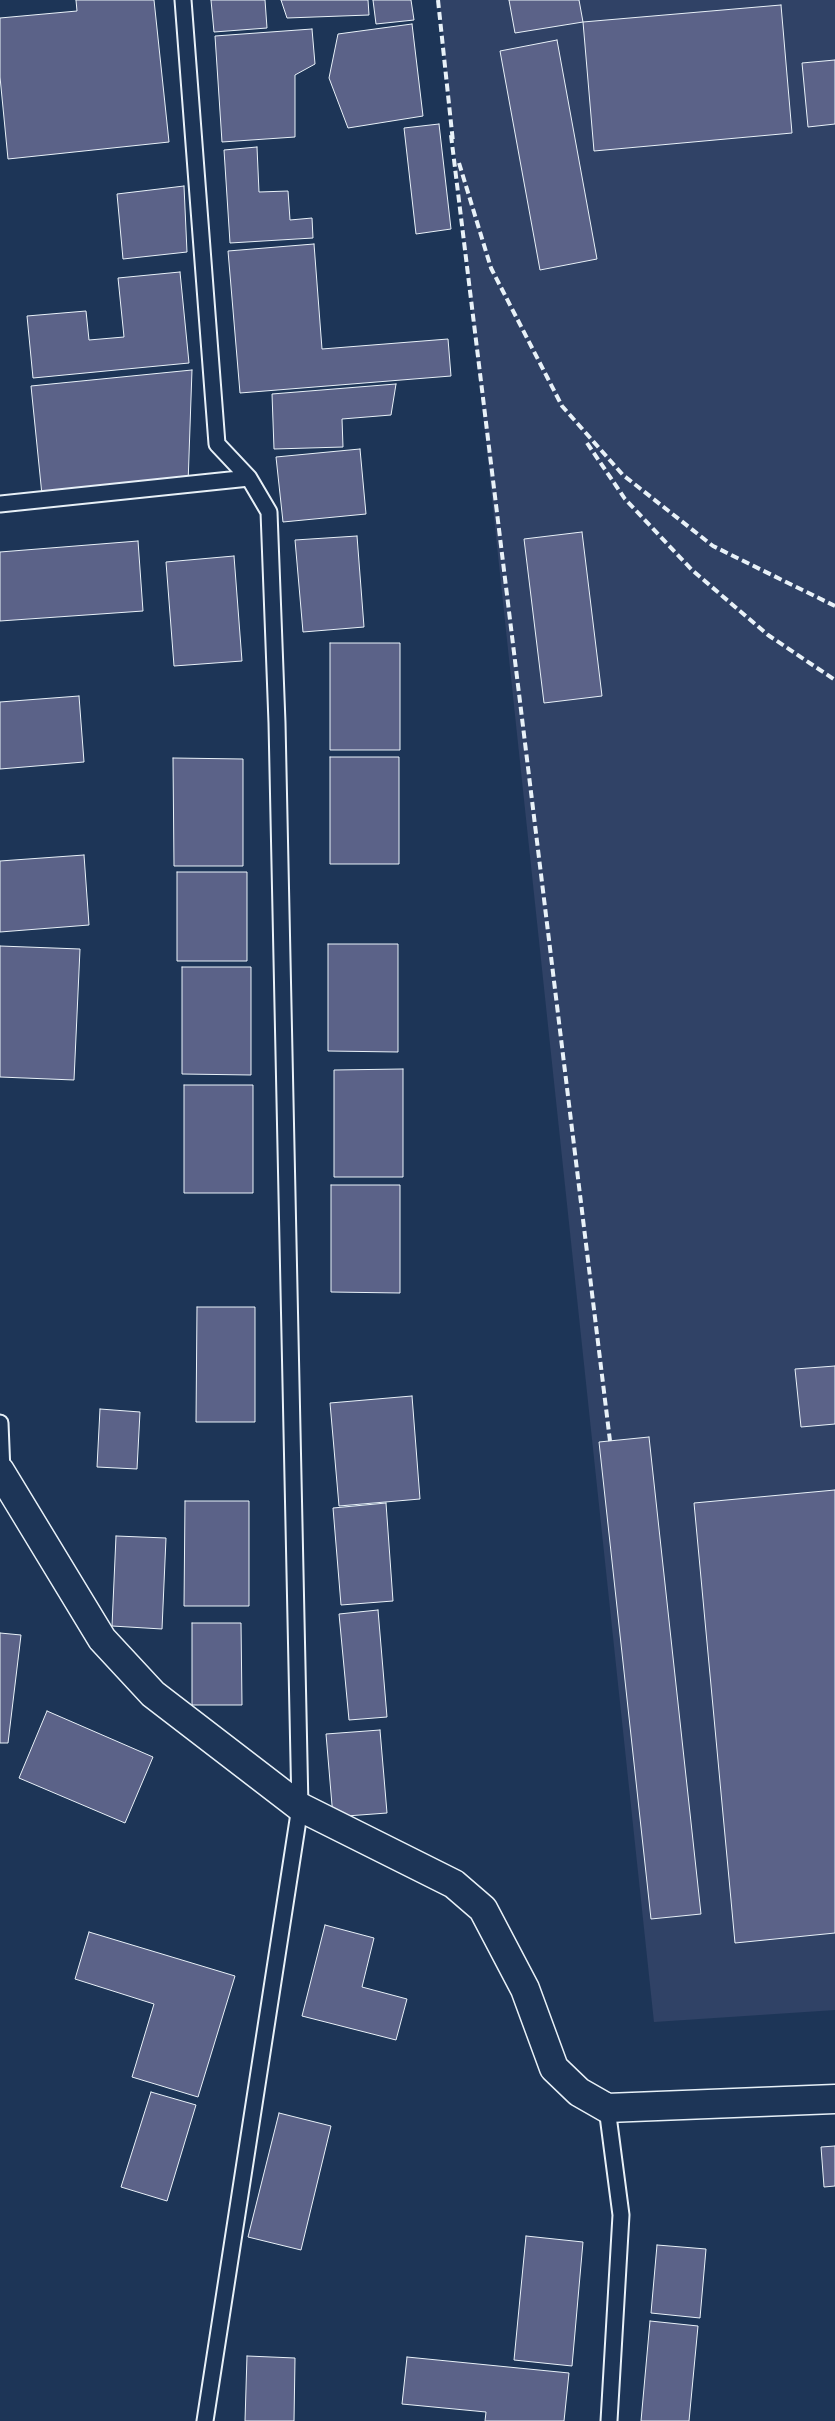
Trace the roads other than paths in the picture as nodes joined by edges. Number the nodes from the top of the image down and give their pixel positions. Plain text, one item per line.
1 (183, 0) edge
2 (249, 478) junction
3 (0, 504) edge
4 (0, 1423) edge
5 (1, 1472) edge
6 (300, 1807) junction
7 (835, 2099) edge
8 (607, 2108) junction
9 (206, 2421) edge
10 (609, 2421) edge

1 - 2 lane
2 - 3 lane
2 - 6 lane
4 - 5 lane
5 - 6 street
6 - 8 street
6 - 9 lane
7 - 8 street
8 - 10 lane

